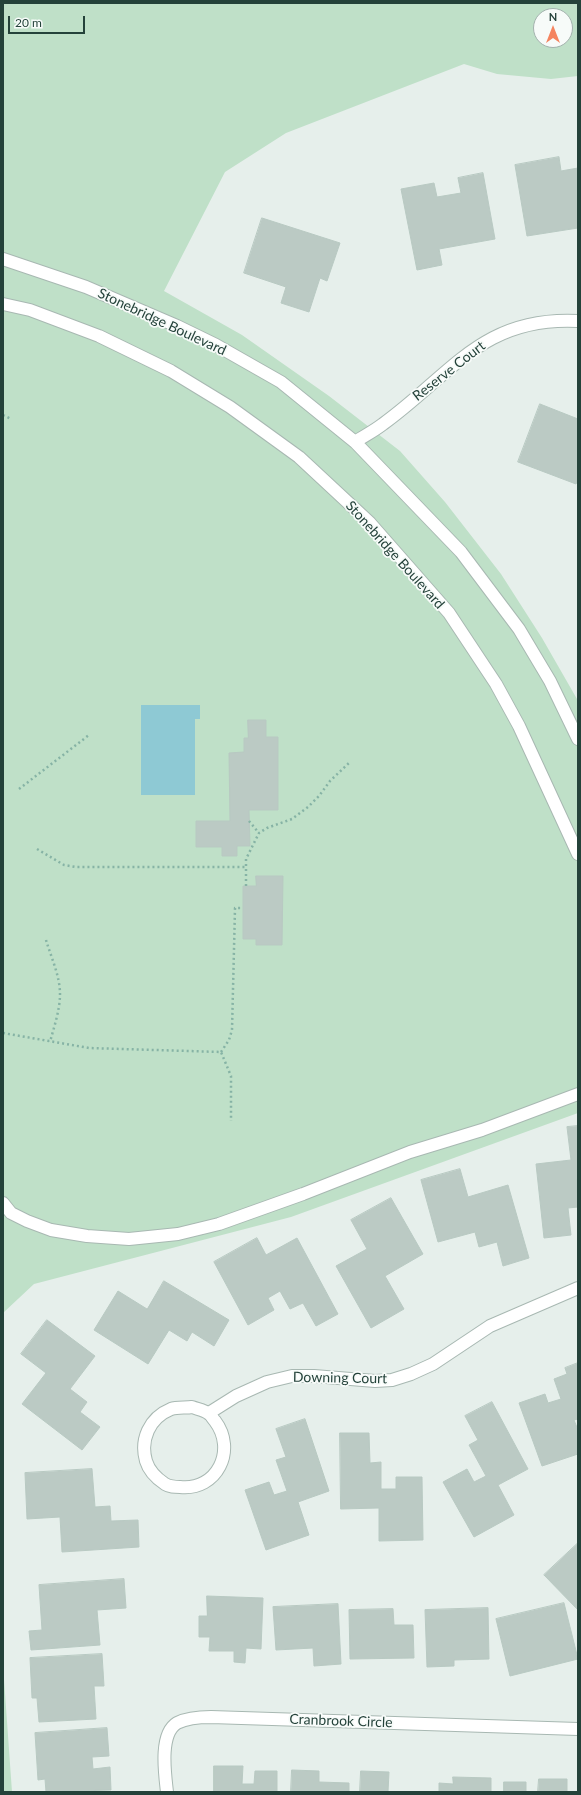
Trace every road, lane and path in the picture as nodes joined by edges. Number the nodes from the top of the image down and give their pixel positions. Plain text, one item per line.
1 (3, 259) edge
2 (3, 304) edge
3 (578, 321) edge
4 (3, 415) edge
5 (12, 419) dead end
6 (355, 442) junction
7 (89, 736) dead end
8 (578, 739) edge
9 (350, 762) dead end
10 (18, 789) dead end
11 (249, 821) dead end
12 (259, 833) junction
13 (37, 849) dead end
14 (578, 854) edge
15 (245, 867) junction
16 (246, 886) dead end
17 (243, 908) dead end
18 (46, 940) dead end
19 (3, 1033) edge
20 (50, 1042) junction
21 (221, 1052) junction
22 (578, 1094) edge
23 (231, 1121) dead end
24 (3, 1203) edge
25 (7, 1216) edge
26 (578, 1288) edge
27 (209, 1413) junction
28 (578, 1729) edge
29 (167, 1792) edge

1 - 6 street, Stonebridge Boulevard
2 - 14 street, Stonebridge Boulevard
3 - 6 street, Reserve Court
4 - 5 path
6 - 8 street, Stonebridge Boulevard
7 - 10 path
9 - 12 path
11 - 12 path
12 - 15 path
13 - 15 path
15 - 16 path
17 - 21 path
18 - 20 path
19 - 20 path
20 - 21 path
21 - 23 path
22 - 25 street
24 - 25 street
26 - 27 street, Downing Court
27 - 27 street
28 - 29 street, Cranbrook Circle

